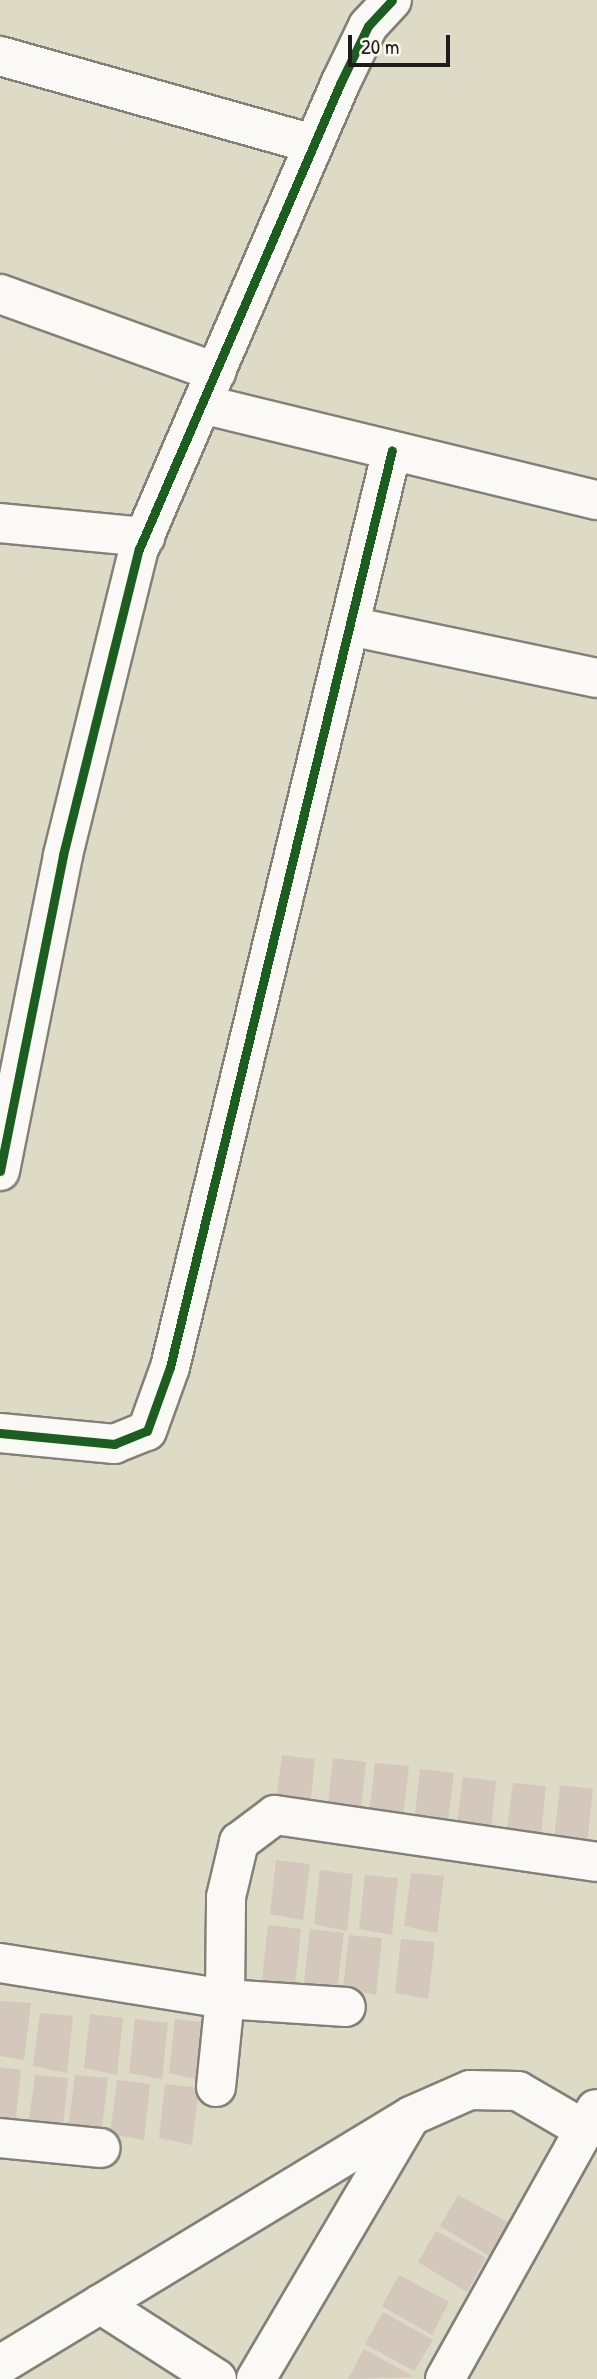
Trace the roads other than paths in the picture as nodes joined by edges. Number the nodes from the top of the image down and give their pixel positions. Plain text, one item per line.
1 (392, 0) edge
2 (0, 56) edge
3 (314, 144) junction
4 (0, 294) edge
5 (209, 388) junction
6 (392, 450) junction
7 (597, 500) edge
8 (0, 523) edge
9 (145, 537) junction
10 (350, 626) junction
11 (597, 678) edge
12 (0, 1171) edge
13 (0, 1433) edge
14 (597, 1862) edge
15 (0, 1963) edge
16 (226, 1999) junction
17 (346, 2007) dead end
18 (216, 2087) dead end
19 (411, 2116) junction
20 (591, 2119) edge
21 (0, 2138) edge
22 (102, 2148) dead end
23 (100, 2304) junction
24 (0, 2365) edge
25 (217, 2379) edge
26 (256, 2379) edge
27 (445, 2379) edge

1 - 3 street
2 - 3 street
3 - 5 street
4 - 5 street
5 - 6 street
5 - 9 street
6 - 7 street
6 - 10 street
8 - 9 street
9 - 12 street
10 - 11 street
10 - 13 street
14 - 16 street
15 - 16 street
16 - 17 street
16 - 18 street
19 - 20 street
19 - 23 street
19 - 26 street
20 - 27 street
21 - 22 street
23 - 24 street
23 - 25 street

